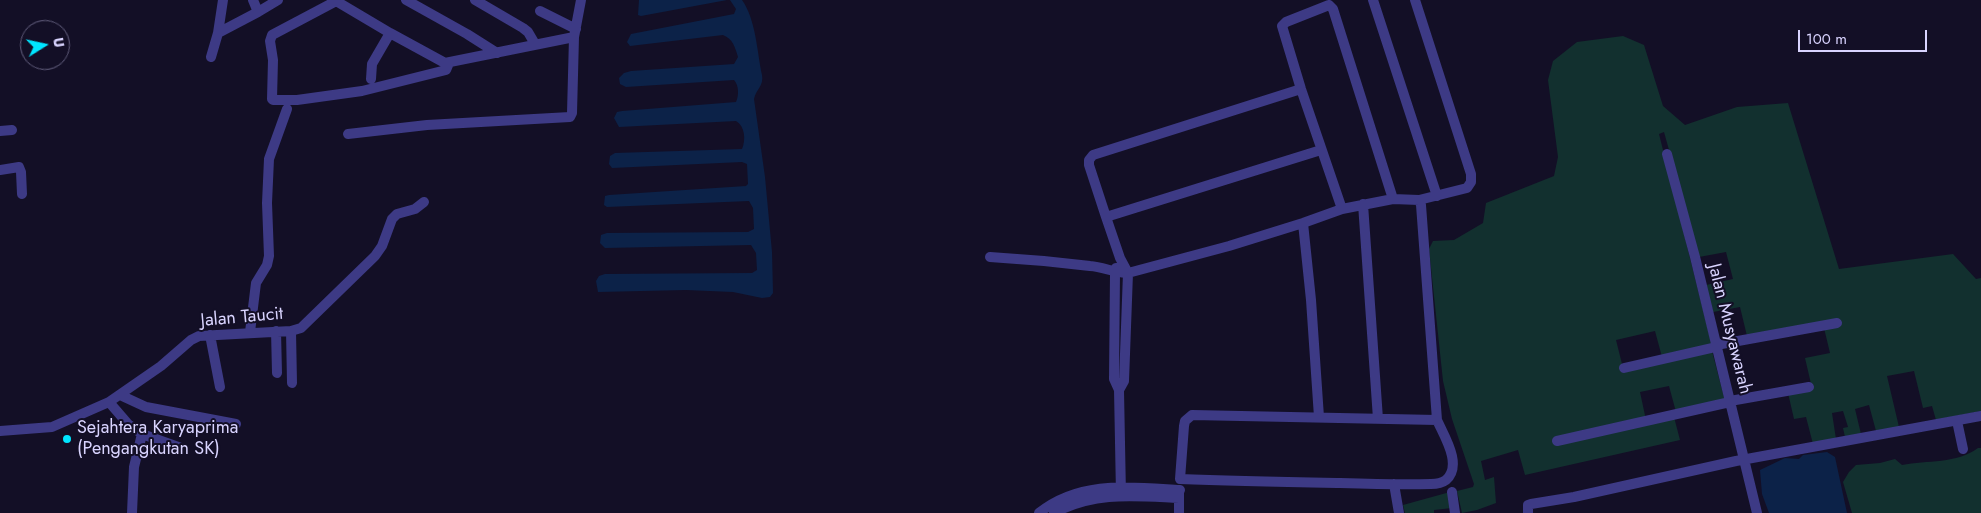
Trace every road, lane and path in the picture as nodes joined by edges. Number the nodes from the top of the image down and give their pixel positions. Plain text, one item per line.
1 (224, 0) edge
2 (253, 0) edge
3 (278, 0) edge
4 (337, 0) edge
5 (406, 0) edge
6 (475, 0) edge
7 (581, 0) edge
8 (1342, 0) edge
9 (1373, 0) edge
10 (1415, 0) edge
11 (1329, 5) junction
12 (540, 11) dead end
13 (258, 12) junction
14 (218, 33) junction
15 (390, 33) junction
16 (575, 33) junction
17 (535, 44) junction
18 (497, 53) junction
19 (211, 57) dead end
20 (449, 63) junction
21 (371, 79) dead end
22 (1301, 89) junction
23 (286, 109) dead end
24 (0, 130) edge
25 (12, 130) dead end
26 (348, 134) dead end
27 (1321, 150) junction
28 (1667, 154) dead end
29 (0, 170) edge
30 (22, 194) dead end
31 (1437, 196) junction
32 (1393, 199) junction
33 (1419, 200) junction
34 (424, 202) dead end
35 (1364, 204) junction
36 (1342, 209) junction
37 (1106, 217) junction
38 (1302, 223) junction
39 (990, 257) dead end
40 (1120, 258) junction
41 (1128, 272) junction
42 (1114, 273) junction
43 (1114, 294) junction
44 (1127, 294) junction
45 (1837, 322) dead end
46 (276, 331) junction
47 (291, 331) junction
48 (250, 332) junction
49 (210, 335) junction
50 (1716, 346) junction
51 (1624, 368) dead end
52 (277, 373) dead end
53 (292, 383) dead end
54 (220, 387) dead end
55 (1809, 387) dead end
56 (1119, 390) junction
57 (120, 395) junction
58 (109, 402) junction
59 (1730, 402) junction
60 (1981, 416) edge
61 (1319, 417) junction
62 (1378, 419) junction
63 (1437, 420) junction
64 (1956, 421) junction
65 (236, 424) dead end
66 (0, 431) edge
67 (142, 434) junction
68 (1557, 441) dead end
69 (181, 448) dead end
70 (1963, 449) dead end
71 (1744, 460) junction
72 (1394, 484) junction
73 (1180, 489) junction
74 (1122, 491) junction
75 (1452, 492) dead end
76 (1528, 509) edge
77 (1048, 511) edge
78 (132, 513) edge
79 (1179, 513) edge
80 (1399, 513) edge
81 (1455, 513) edge
82 (1757, 513) edge

1 - 14 street
2 - 13 street
3 - 13 street
4 - 15 street
4 - 20 street
5 - 18 street
6 - 17 street
7 - 16 street
8 - 11 street
9 - 31 street
10 - 31 street
11 - 22 street
11 - 32 street
12 - 16 street
13 - 14 street
14 - 19 street
15 - 20 street
15 - 21 street
16 - 17 street
16 - 26 street
17 - 18 street
18 - 20 street
22 - 27 street
22 - 37 street
23 - 48 street
24 - 25 street
27 - 36 street
27 - 37 street
28 - 50 street, Jalan Musyawarah
29 - 30 street
31 - 33 street
32 - 33 street
32 - 35 street
33 - 63 street
34 - 47 street, Jalan Taucit
35 - 36 street
35 - 62 street
36 - 38 street
37 - 40 street
38 - 41 street
38 - 61 street
39 - 42 street
40 - 41 street
40 - 42 street
41 - 42 street
41 - 44 street
42 - 43 street
43 - 44 street
43 - 56 street
44 - 56 street
45 - 50 street
46 - 47 street, Jalan Taucit
46 - 48 street, Jalan Taucit
46 - 52 street
47 - 53 street
48 - 49 street, Jalan Taucit
49 - 54 street
49 - 57 street, Jalan Taucit
50 - 51 street
50 - 59 street, Jalan Musyawarah
55 - 59 street
56 - 74 street
57 - 58 street, Jalan Taucit
57 - 65 street
58 - 66 street, Jalan Taucit
58 - 67 street
59 - 68 street
59 - 71 street, Jalan Musyawarah
60 - 64 street
61 - 62 street
61 - 73 street
62 - 63 street
63 - 72 street
64 - 70 street
64 - 71 street
67 - 69 street
67 - 78 street
71 - 76 street
71 - 82 street, Jalan Musyawarah
72 - 73 street
72 - 80 street
73 - 74 street
73 - 79 street
74 - 77 street
75 - 81 street

